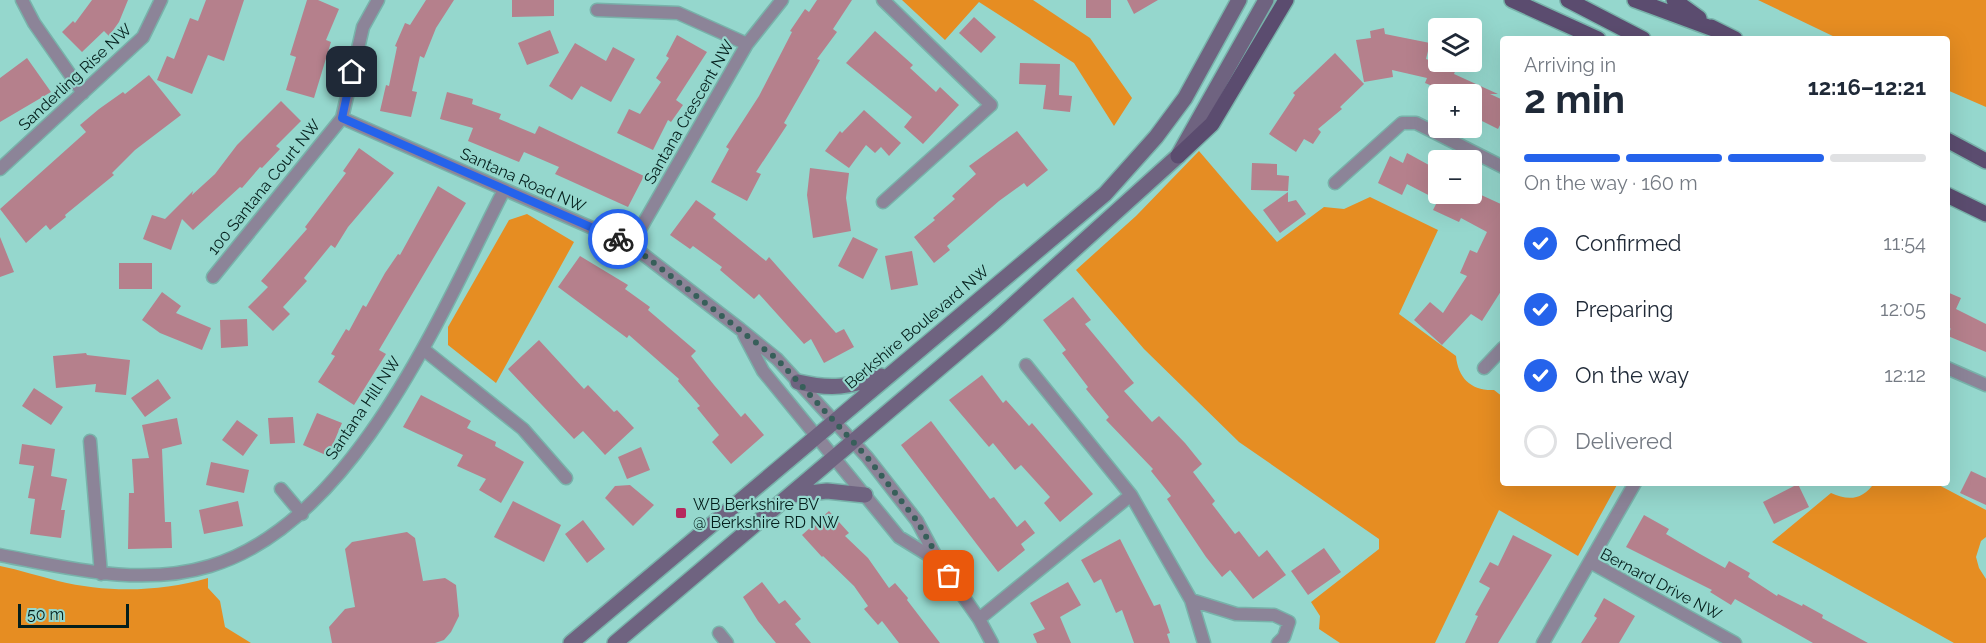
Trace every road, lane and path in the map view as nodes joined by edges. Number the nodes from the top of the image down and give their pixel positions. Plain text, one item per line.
1 (22, 0) edge
2 (161, 0) edge
3 (378, 0) edge
4 (782, 0) edge
5 (883, 0) edge
6 (1239, 0) edge
7 (1266, 0) edge
8 (1286, 0) edge
9 (1512, 0) edge
10 (1568, 0) edge
11 (1635, 0) edge
12 (1660, 0) edge
13 (1674, 0) edge
14 (597, 10) dead end
15 (1719, 31) junction
16 (1591, 36) edge
17 (1637, 36) edge
18 (1729, 36) edge
19 (747, 44) junction
20 (83, 93) junction
21 (342, 118) junction
22 (1950, 135) edge
23 (1950, 142) edge
24 (1986, 148) edge
25 (1178, 156) junction
26 (1986, 160) edge
27 (1500, 165) edge
28 (0, 169) edge
29 (1335, 183) dead end
30 (504, 190) junction
31 (1950, 196) edge
32 (883, 202) dead end
33 (1986, 214) edge
34 (631, 245) junction
35 (213, 278) dead end
36 (740, 329) junction
37 (423, 349) junction
38 (1500, 351) edge
39 (1026, 365) dead end
40 (1484, 368) dead end
41 (1950, 370) edge
42 (890, 373) junction
43 (798, 382) junction
44 (1986, 385) edge
45 (832, 421) junction
46 (815, 436) junction
47 (90, 441) dead end
48 (854, 443) junction
49 (834, 459) junction
50 (566, 478) dead end
51 (1633, 486) edge
52 (281, 489) dead end
53 (790, 495) junction
54 (865, 495) junction
55 (1131, 495) junction
56 (302, 514) junction
57 (0, 555) edge
58 (939, 562) junction
59 (1590, 562) junction
60 (101, 574) junction
61 (1191, 600) junction
62 (979, 619) junction
63 (572, 643) edge
64 (615, 643) edge
65 (992, 643) edge
66 (1204, 643) edge
67 (1278, 643) edge
68 (1543, 643) edge
69 (1735, 643) edge

1 - 20 street
2 - 20 street, Sanderling Rise NW
3 - 21 street
4 - 19 street, Santana Crescent NW
5 - 32 street
6 - 42 main road, Berkshire Boulevard NW
7 - 25 main road
8 - 25 main road
9 - 16 main road
10 - 17 main road
11 - 15 main road
12 - 15 main road
13 - 15 main road
14 - 19 street
15 - 18 main road
19 - 34 street, Santana Crescent NW
20 - 28 street, Sanderling Rise NW
21 - 30 street, Santana Road NW
21 - 35 street, 100 Santana Court NW
22 - 24 main road
23 - 26 main road
25 - 48 main road
27 - 29 street
30 - 34 street, Santana Road NW
30 - 37 street, Santana Hill NW
31 - 33 main road
34 - 36 street, Santana Road NW
36 - 43 street, Santana Road NW
36 - 46 street, Santana Road NW
37 - 50 street
37 - 56 street, Santana Hill NW
38 - 40 street
39 - 55 street
41 - 44 street
42 - 43 main road
42 - 45 main road, Berkshire Boulevard NW
43 - 45 street, Santana Road NW
45 - 46 main road, Berkshire Boulevard NW
45 - 48 street, Santana Road NW
46 - 49 street, Santana Road NW
46 - 63 main road, Berkshire Boulevard NW
47 - 60 street
48 - 49 main road
48 - 58 street, Santana Road NW
49 - 53 main road
49 - 54 street, Santana Road NW
51 - 59 street
52 - 56 street
53 - 54 main road
53 - 64 main road
54 - 58 street, Santana Road NW
55 - 61 street
55 - 62 street
56 - 60 street, Santana Hill NW
57 - 60 street, Santana Hill NW
58 - 62 street, Santana Road NW
59 - 68 street, Bernard Drive NW
59 - 69 street, Bernard Drive NW
61 - 66 street
61 - 67 street
62 - 65 street, Santana Road NW

